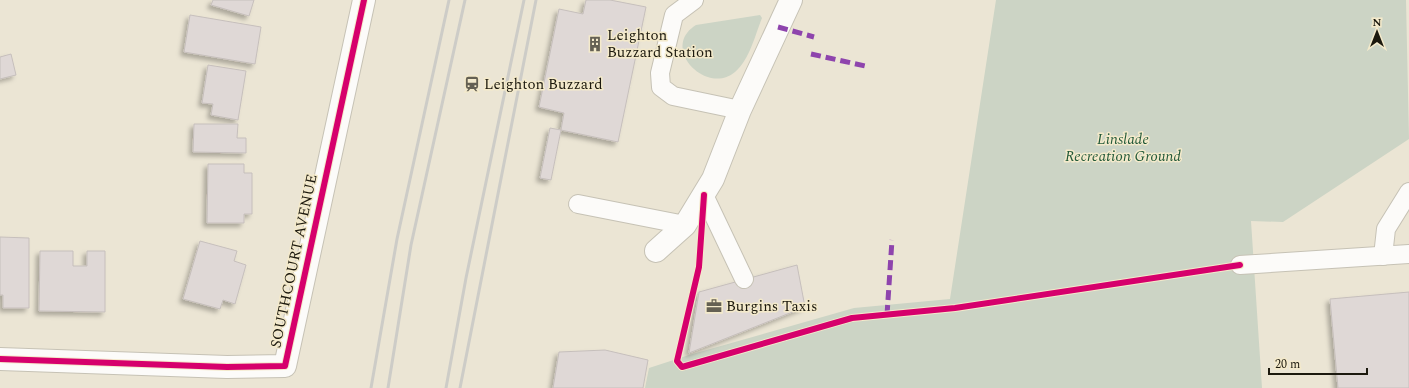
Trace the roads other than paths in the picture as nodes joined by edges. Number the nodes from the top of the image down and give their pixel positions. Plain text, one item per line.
1 (364, 0) edge
2 (694, 0) edge
3 (791, 0) edge
4 (740, 110) junction
5 (1409, 192) edge
6 (704, 194) junction
7 (578, 204) dead end
8 (685, 225) junction
9 (656, 251) dead end
10 (1409, 254) edge
11 (1383, 256) junction
12 (1240, 264) dead end
13 (744, 279) dead end
14 (0, 359) edge

1 - 14 street, SOUTHCOURT AVENUE
2 - 4 lane
3 - 4 street
4 - 6 street
5 - 11 lane
6 - 8 street
6 - 13 lane
7 - 8 lane
8 - 9 street
10 - 11 lane
11 - 12 lane

